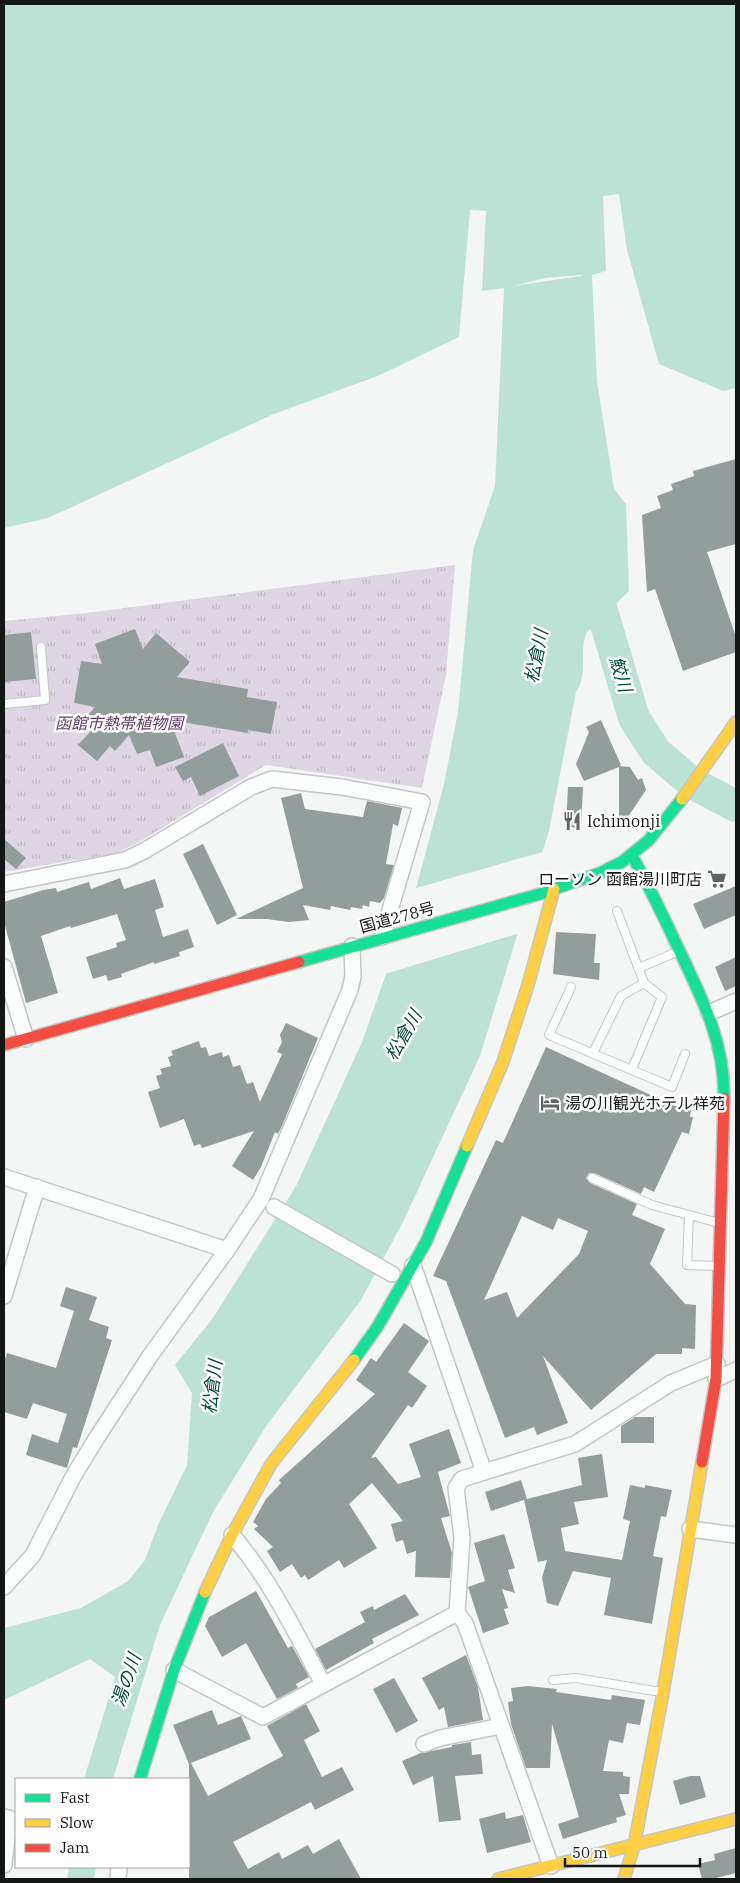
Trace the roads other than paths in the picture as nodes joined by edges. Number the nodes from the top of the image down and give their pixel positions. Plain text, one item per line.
1 (41, 647) dead end
2 (4, 704) edge
3 (736, 722) edge
4 (632, 856) junction
5 (4, 884) edge
6 (554, 889) junction
7 (616, 911) dead end
8 (387, 937) junction
9 (352, 946) junction
10 (680, 950) junction
11 (4, 967) edge
12 (640, 968) junction
13 (644, 983) junction
14 (571, 987) dead end
15 (736, 1001) edge
16 (709, 1013) junction
17 (26, 1039) junction
18 (4, 1045) edge
19 (593, 1053) junction
20 (685, 1054) dead end
21 (632, 1070) junction
22 (4, 1177) edge
23 (592, 1178) dead end
24 (36, 1188) junction
25 (276, 1208) dead end
26 (689, 1215) junction
27 (721, 1224) junction
28 (227, 1250) junction
29 (413, 1265) junction
30 (719, 1266) junction
31 (389, 1273) dead end
32 (4, 1296) edge
33 (736, 1370) edge
34 (717, 1371) junction
35 (484, 1472) junction
36 (690, 1529) junction
37 (232, 1535) junction
38 (736, 1535) edge
39 (4, 1587) edge
40 (457, 1613) junction
41 (174, 1670) junction
42 (553, 1680) dead end
43 (324, 1684) junction
44 (662, 1692) junction
45 (501, 1726) junction
46 (424, 1744) dead end
47 (140, 1778) edge
48 (4, 1817) edge
49 (736, 1819) edge
50 (634, 1846) junction
51 (4, 1865) edge
52 (551, 1866) junction
53 (498, 1879) edge
54 (624, 1879) edge

1 - 2 lane
3 - 4 main road, 国道278号
4 - 6 main road, 国道278号
4 - 10 main road
5 - 8 street
6 - 8 main road, 国道278号
6 - 29 main road
7 - 12 lane
8 - 9 main road, 国道278号
9 - 17 main road, 国道278号
9 - 28 street
10 - 12 lane
10 - 16 main road
11 - 17 street
12 - 13 lane
13 - 19 lane
13 - 21 lane
14 - 19 lane
15 - 16 street
16 - 27 main road
17 - 18 main road, 国道278号
19 - 21 lane
20 - 21 lane
22 - 24 street
23 - 26 lane
24 - 28 street
24 - 32 street
25 - 31 street
26 - 27 lane
26 - 30 lane
27 - 30 main road
28 - 39 street
29 - 35 street
29 - 37 main road
30 - 34 main road
33 - 34 street
34 - 35 street
34 - 36 main road
35 - 40 street
36 - 38 street
36 - 44 main road
37 - 41 main road
37 - 43 street
40 - 43 street
40 - 45 street
41 - 43 street
41 - 47 main road
42 - 44 lane
44 - 50 main road
45 - 46 street
45 - 52 street
48 - 51 street
49 - 50 main road
50 - 52 main road
50 - 54 main road
52 - 53 main road

